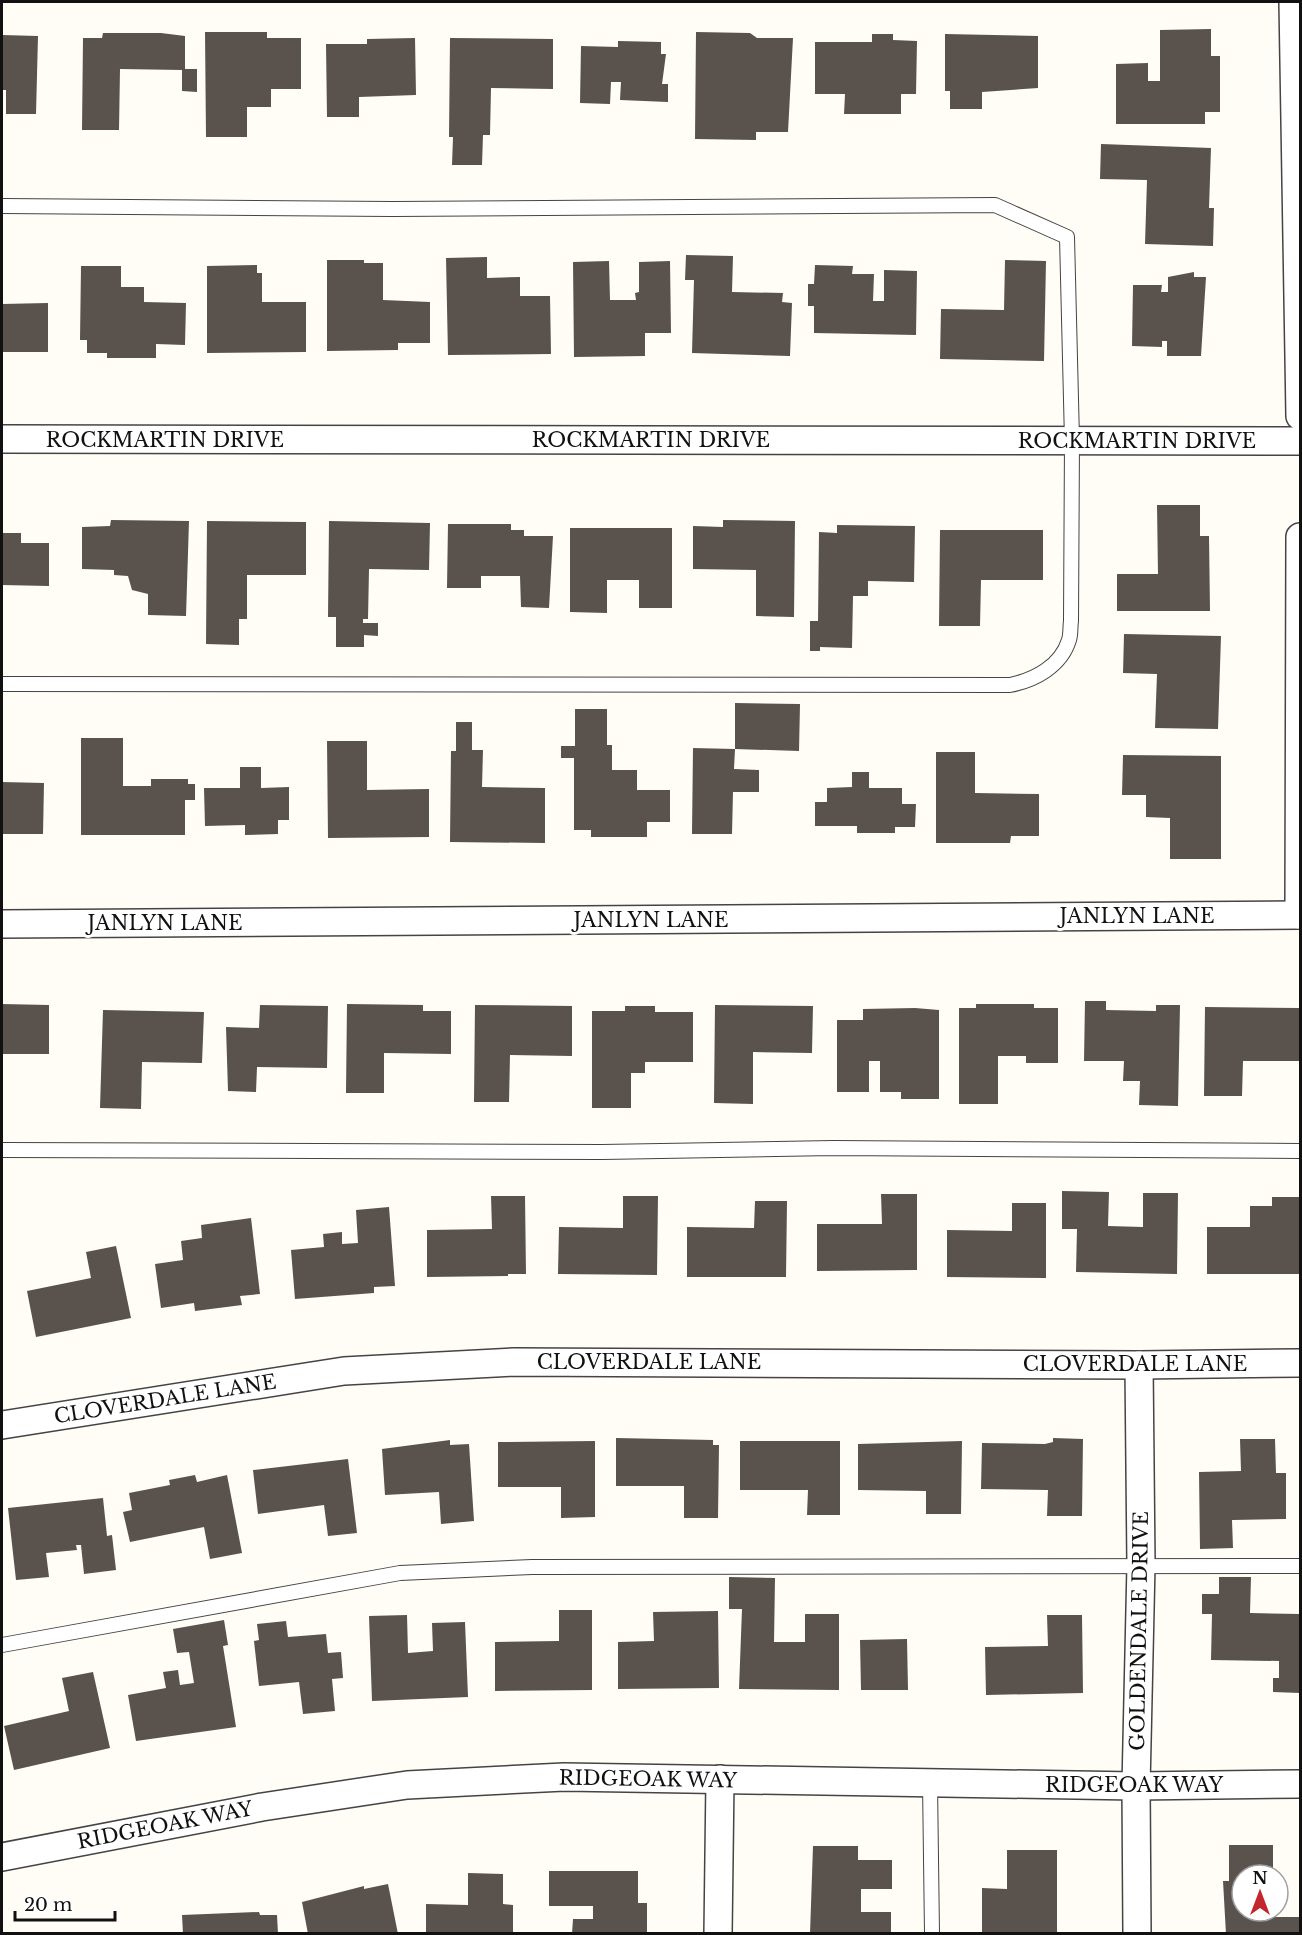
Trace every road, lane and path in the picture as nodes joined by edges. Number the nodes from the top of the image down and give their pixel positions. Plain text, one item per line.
1 (1293, 2) edge
2 (2, 206) edge
3 (1300, 416) edge
4 (2, 439) edge
5 (1072, 440) junction
6 (1300, 441) edge
7 (1300, 537) edge
8 (2, 684) edge
9 (1300, 915) edge
10 (2, 924) edge
11 (2, 1150) edge
12 (1300, 1151) edge
13 (1300, 1363) edge
14 (1139, 1365) junction
15 (2, 1425) edge
16 (1141, 1565) junction
17 (1300, 1566) edge
18 (2, 1645) edge
19 (720, 1779) junction
20 (930, 1783) junction
21 (1300, 1784) edge
22 (1136, 1786) junction
23 (2, 1857) edge
24 (718, 1934) edge
25 (932, 1934) edge
26 (1137, 1934) edge

1 - 3 street
2 - 5 lane
4 - 5 street, ROCKMARTIN DRIVE
5 - 6 street, ROCKMARTIN DRIVE
5 - 8 lane
7 - 9 street
9 - 10 street, JANLYN LANE
11 - 12 lane
13 - 14 street, CLOVERDALE LANE
14 - 15 street, CLOVERDALE LANE
14 - 16 street, GOLDENDALE DRIVE
16 - 17 lane
16 - 18 lane
16 - 22 street, GOLDENDALE DRIVE
19 - 20 street, RIDGEOAK WAY
19 - 23 street, RIDGEOAK WAY
19 - 24 street
20 - 22 street, RIDGEOAK WAY
20 - 25 lane
21 - 22 street, RIDGEOAK WAY
22 - 26 street, GOLDENDALE DRIVE

